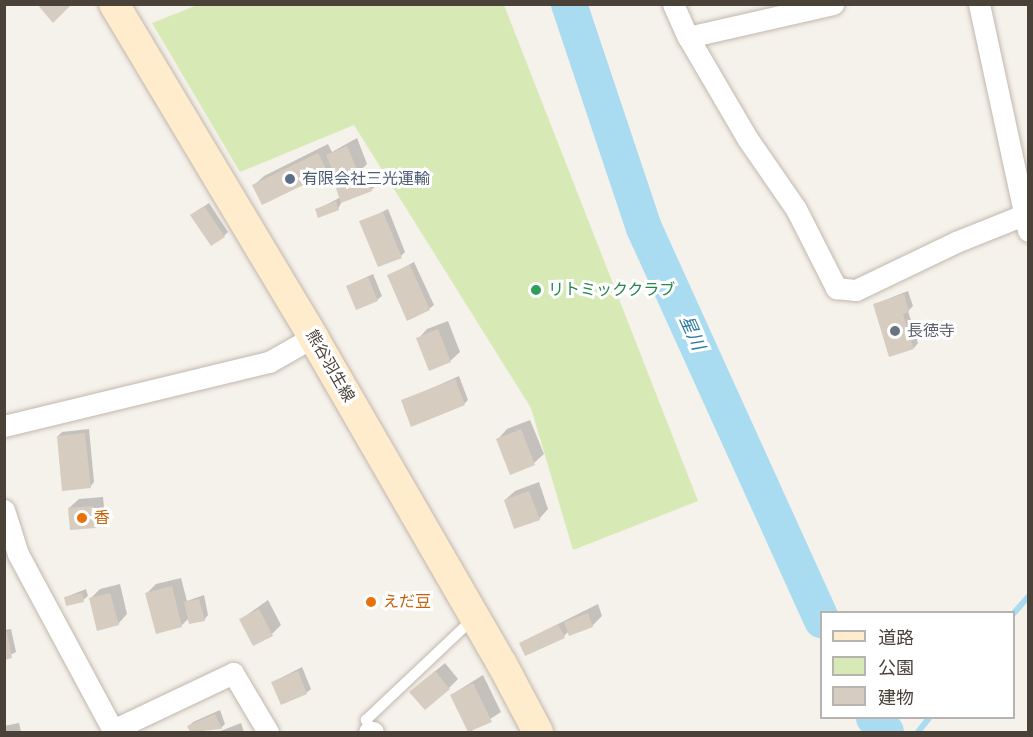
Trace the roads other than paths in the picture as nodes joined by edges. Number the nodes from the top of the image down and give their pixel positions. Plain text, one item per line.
1 (673, 4) edge
2 (833, 4) edge
3 (979, 4) edge
4 (127, 8) edge
5 (688, 38) junction
6 (1027, 220) edge
7 (313, 337) junction
8 (4, 426) edge
9 (4, 510) edge
10 (475, 617) junction
11 (113, 731) edge
12 (268, 732) edge
13 (371, 732) edge
14 (538, 732) edge

1 - 5 street
2 - 5 street
3 - 6 street
4 - 7 main road, 熊谷羽生線
5 - 6 street
7 - 8 street
7 - 10 main road, 熊谷羽生線
9 - 11 street
10 - 13 lane
10 - 14 main road, 熊谷羽生線
11 - 12 street

